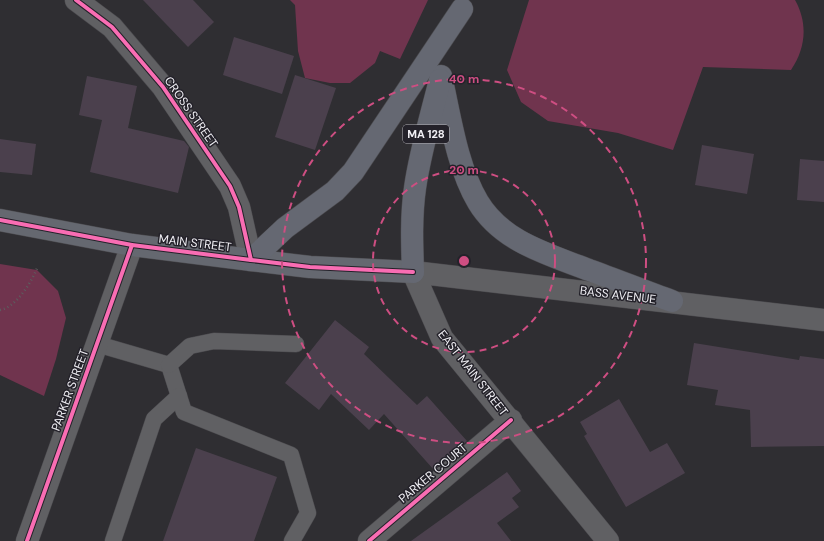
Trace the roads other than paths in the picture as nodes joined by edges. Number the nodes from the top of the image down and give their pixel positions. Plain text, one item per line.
1 (76, 0) edge
2 (464, 5) edge
3 (441, 76) junction
4 (0, 220) edge
5 (132, 245) junction
6 (251, 260) junction
7 (413, 272) junction
8 (672, 301) junction
9 (824, 320) edge
10 (97, 344) junction
11 (296, 344) dead end
12 (169, 365) junction
13 (179, 396) junction
14 (511, 420) junction
15 (27, 541) edge
16 (113, 541) edge
17 (292, 541) edge
18 (369, 541) edge
19 (608, 541) edge

1 - 6 street, CROSS STREET
2 - 3 highway, MA 128
2 - 6 highway
3 - 7 highway, MA 128
3 - 8 highway
4 - 5 main road, MAIN STREET
5 - 6 main road, MAIN STREET
5 - 10 street, PARKER STREET
6 - 7 main road, MAIN STREET
7 - 8 street, BASS AVENUE
7 - 14 street, EAST MAIN STREET
8 - 9 street, BASS AVENUE
10 - 12 lane
10 - 15 street, PARKER STREET
11 - 12 lane
12 - 13 lane
13 - 16 lane
13 - 17 lane
14 - 18 street, PARKER COURT
14 - 19 street, EAST MAIN STREET

